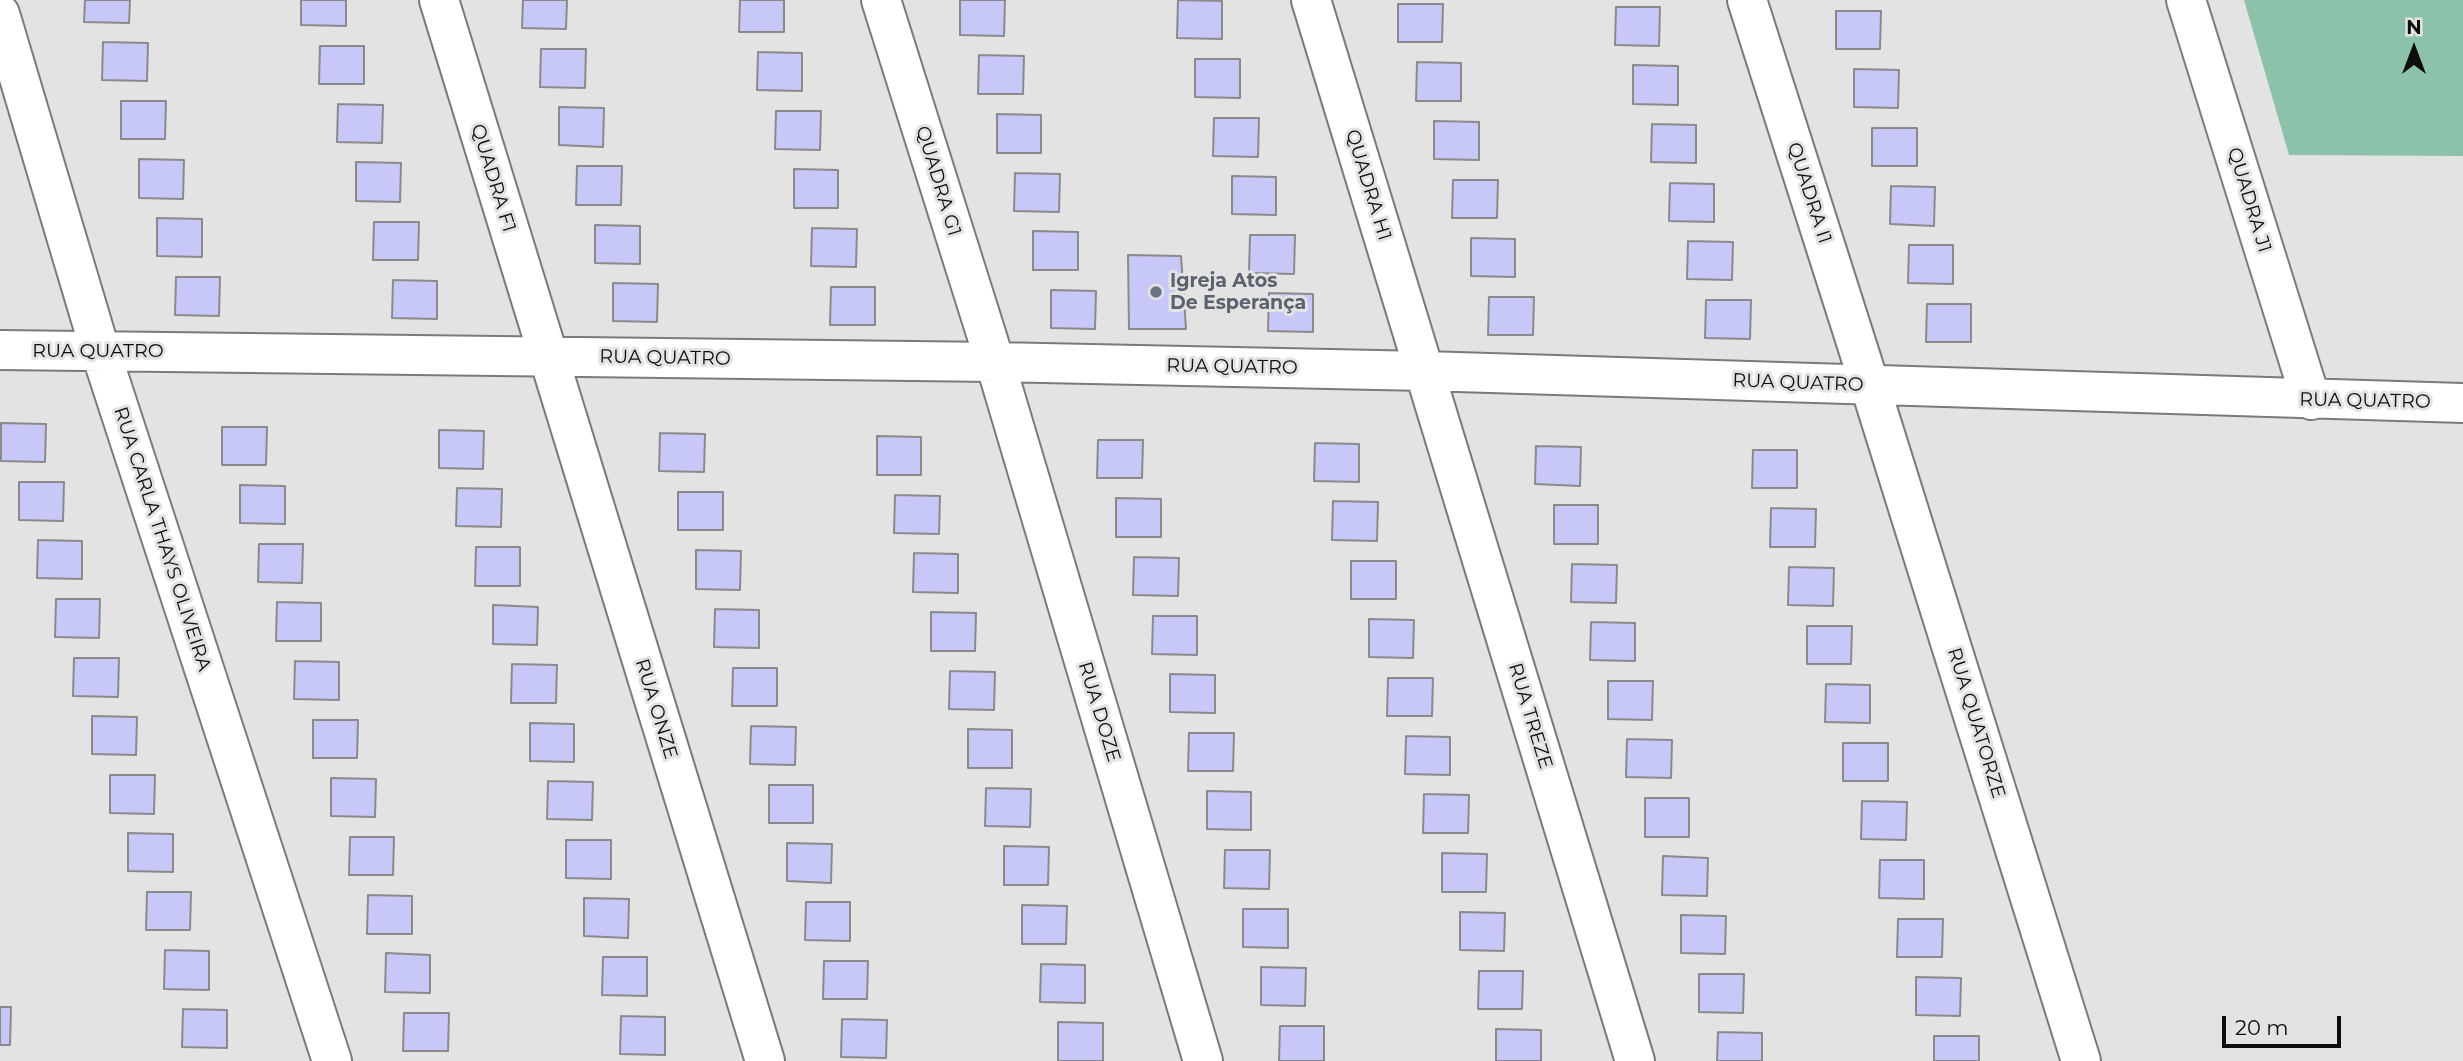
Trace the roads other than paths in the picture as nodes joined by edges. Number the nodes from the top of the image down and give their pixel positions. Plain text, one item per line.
1 (439, 0) edge
2 (881, 0) edge
3 (1311, 0) edge
4 (1747, 0) edge
5 (2186, 0) edge
6 (0, 14) edge
7 (0, 350) edge
8 (100, 350) junction
9 (547, 356) junction
10 (995, 362) junction
11 (1425, 371) junction
12 (1870, 386) junction
13 (2311, 400) junction
14 (2463, 403) edge
15 (332, 1061) edge
16 (765, 1061) edge
17 (1203, 1061) edge
18 (1635, 1061) edge
19 (2081, 1061) edge

1 - 9 street, QUADRA F1
2 - 10 street, QUADRA G1
3 - 11 street, QUADRA H1
4 - 12 street, QUADRA I1
5 - 13 street, QUADRA J1
6 - 8 street, RUA CARLA THAYS OLIVEIRA
7 - 8 street, RUA QUATRO
8 - 9 street, RUA QUATRO
8 - 15 street, RUA CARLA THAYS OLIVEIRA
9 - 10 street, RUA QUATRO
9 - 16 street, RUA ONZE
10 - 11 street, RUA QUATRO
10 - 17 street, RUA DOZE
11 - 12 street, RUA QUATRO
11 - 18 street, RUA TREZE
12 - 13 street, RUA QUATRO
12 - 19 street, RUA QUATORZE
13 - 14 street, RUA QUATRO

